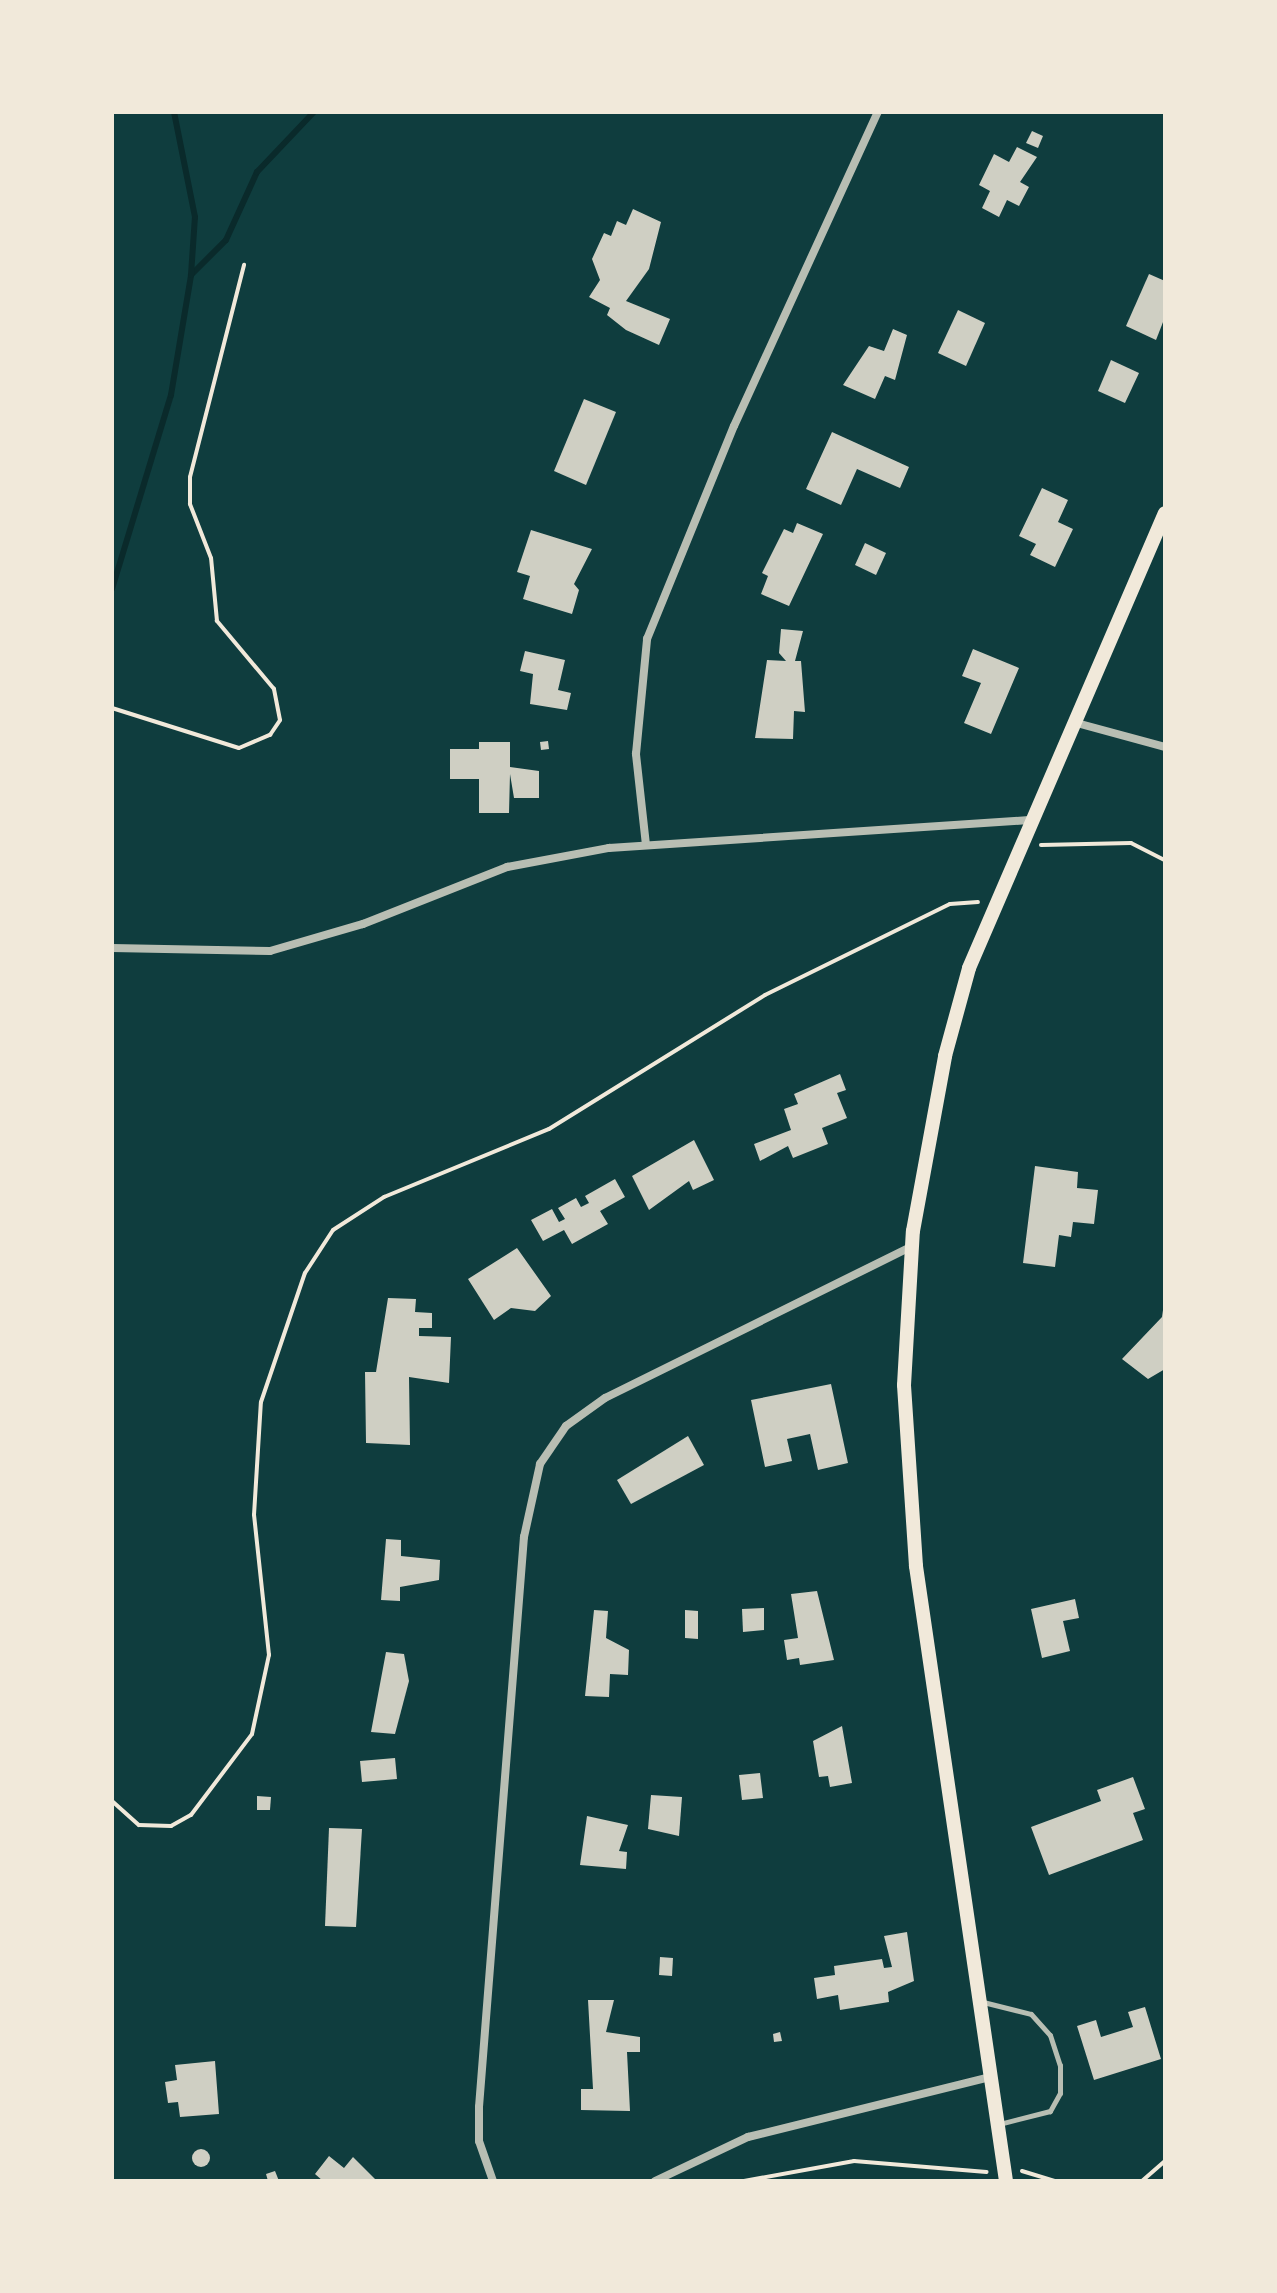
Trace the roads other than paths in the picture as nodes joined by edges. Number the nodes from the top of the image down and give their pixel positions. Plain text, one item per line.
1 (878, 112) edge
2 (1165, 513) edge
3 (1071, 722) junction
4 (1165, 747) edge
5 (1029, 820) junction
6 (646, 845) junction
7 (112, 948) edge
8 (912, 1246) junction
9 (979, 2002) junction
10 (991, 2077) junction
11 (998, 2124) junction
12 (1011, 2176) edge
13 (493, 2181) edge
14 (655, 2181) edge

1 - 6 street
2 - 3 main road
3 - 4 street
3 - 5 main road
5 - 6 street
5 - 8 main road
6 - 7 street
8 - 9 main road
8 - 13 street
9 - 10 main road
9 - 11 lane
10 - 11 main road
10 - 14 street
11 - 12 main road

